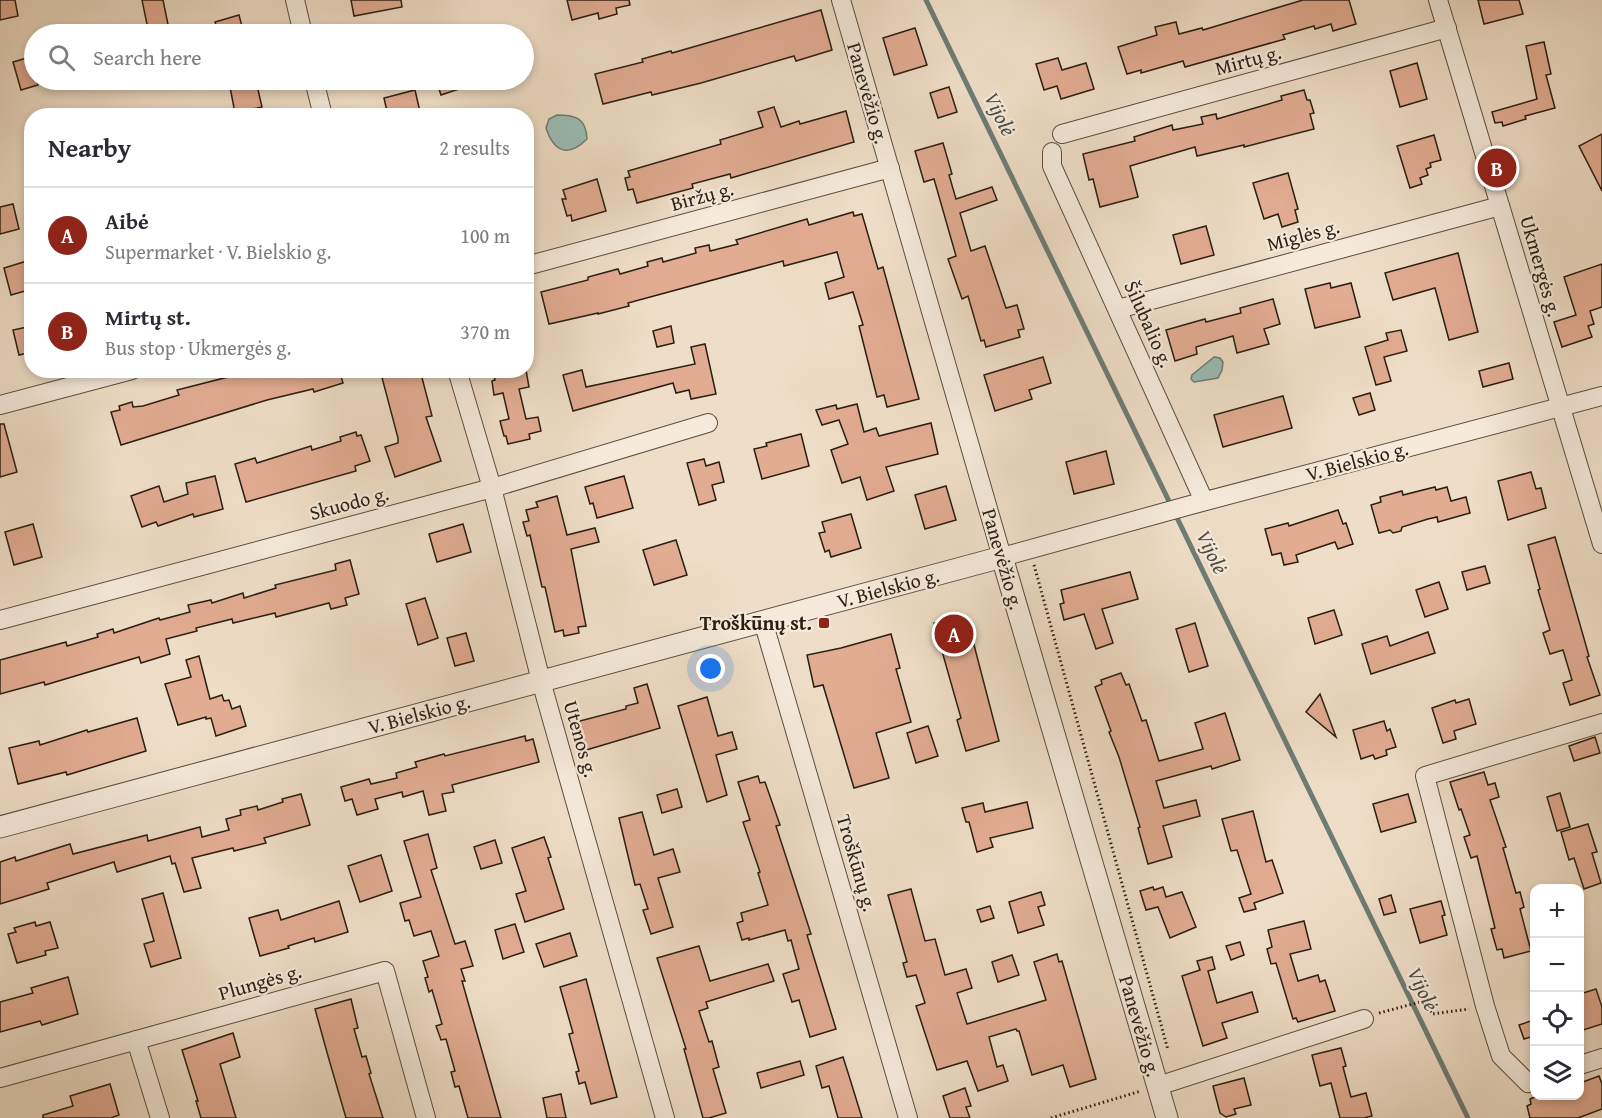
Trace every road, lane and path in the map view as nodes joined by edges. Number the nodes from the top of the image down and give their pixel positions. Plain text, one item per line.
1 (295, 0) edge
2 (841, 0) edge
3 (1438, 0) edge
4 (301, 24) edge
5 (1447, 28) junction
6 (316, 90) edge
7 (321, 108) edge
8 (1062, 135) dead end
9 (1052, 159) dead end
10 (890, 168) junction
11 (1500, 206) junction
12 (534, 264) edge
13 (1118, 309) junction
14 (100, 378) edge
15 (460, 378) edge
16 (1602, 396) edge
17 (0, 403) edge
18 (1560, 407) junction
19 (708, 423) dead end
20 (492, 488) junction
21 (1195, 503) junction
22 (1602, 544) edge
23 (1030, 549) junction
24 (1002, 557) junction
25 (0, 620) edge
26 (763, 621) junction
27 (542, 681) junction
28 (1602, 723) edge
29 (0, 827) edge
30 (1485, 1006) junction
31 (1396, 1008) dead end
32 (1364, 1019) dead end
33 (136, 1040) junction
34 (1602, 1058) edge
35 (1584, 1064) edge
36 (0, 1078) edge
37 (1530, 1082) edge
38 (1167, 1083) junction
39 (160, 1118) edge
40 (426, 1118) edge
41 (665, 1118) edge
42 (908, 1118) edge
43 (1051, 1118) edge
44 (1167, 1118) edge

1 - 4 street
2 - 10 street, Panevėžio g.
3 - 5 street, Ukmergės g.
5 - 8 street, Mirtų g.
5 - 11 street, Ukmergės g.
6 - 7 street
9 - 13 street, Šilubalio g.
10 - 12 street, Biržų g.
10 - 24 street, Panevėžio g.
11 - 13 street, Miglės g.
11 - 18 street, Ukmergės g.
13 - 21 street, Šilubalio g.
14 - 17 street
15 - 20 street, Utenos g.
16 - 18 street, V. Bielskio g.
18 - 21 street, V. Bielskio g.
18 - 22 street, Ukmergės g.
19 - 20 street, Skuodo g.
20 - 25 street, Skuodo g.
20 - 27 street, Utenos g.
21 - 23 street, V. Bielskio g.
23 - 24 street, V. Bielskio g.
23 - 38 path
24 - 26 street, V. Bielskio g.
24 - 38 street, Panevėžio g.
26 - 27 street, V. Bielskio g.
26 - 42 street, Troškūnų g.
27 - 29 street, V. Bielskio g.
27 - 41 street, Utenos g.
28 - 30 street
30 - 31 path
30 - 37 street
32 - 38 street
33 - 36 street, Plungės g.
33 - 39 street
33 - 40 street, Plungės g.
34 - 35 street
38 - 43 path
38 - 44 street, Panevėžio g.

